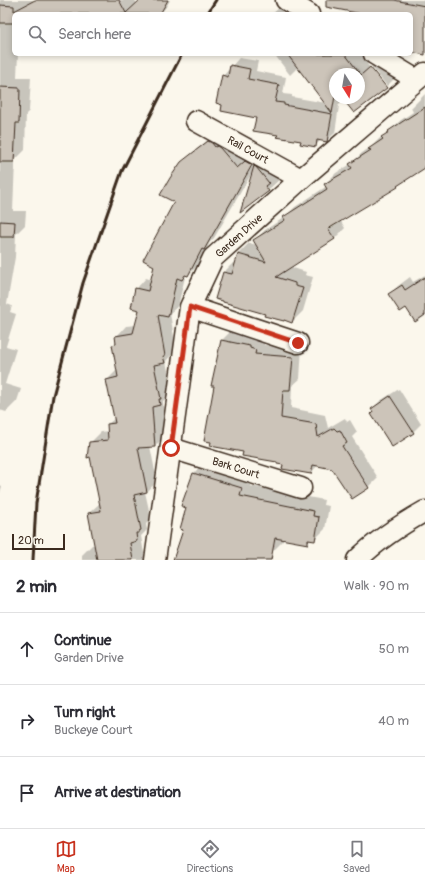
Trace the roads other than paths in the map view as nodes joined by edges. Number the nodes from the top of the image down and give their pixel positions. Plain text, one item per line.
1 (286, 0) edge
2 (306, 12) edge
3 (378, 56) edge
4 (421, 77) edge
5 (196, 120) dead end
6 (300, 179) junction
7 (190, 307) junction
8 (298, 343) dead end
9 (171, 448) junction
10 (301, 488) dead end
11 (425, 510) edge
12 (155, 560) edge
13 (357, 560) edge

1 - 2 street
3 - 4 street
4 - 6 street, Garden Drive
5 - 6 street, Rail Court
6 - 7 street, Garden Drive
7 - 8 street
7 - 9 street, Garden Drive
9 - 10 street, Bark Court
9 - 12 street, Garden Drive
11 - 13 street

